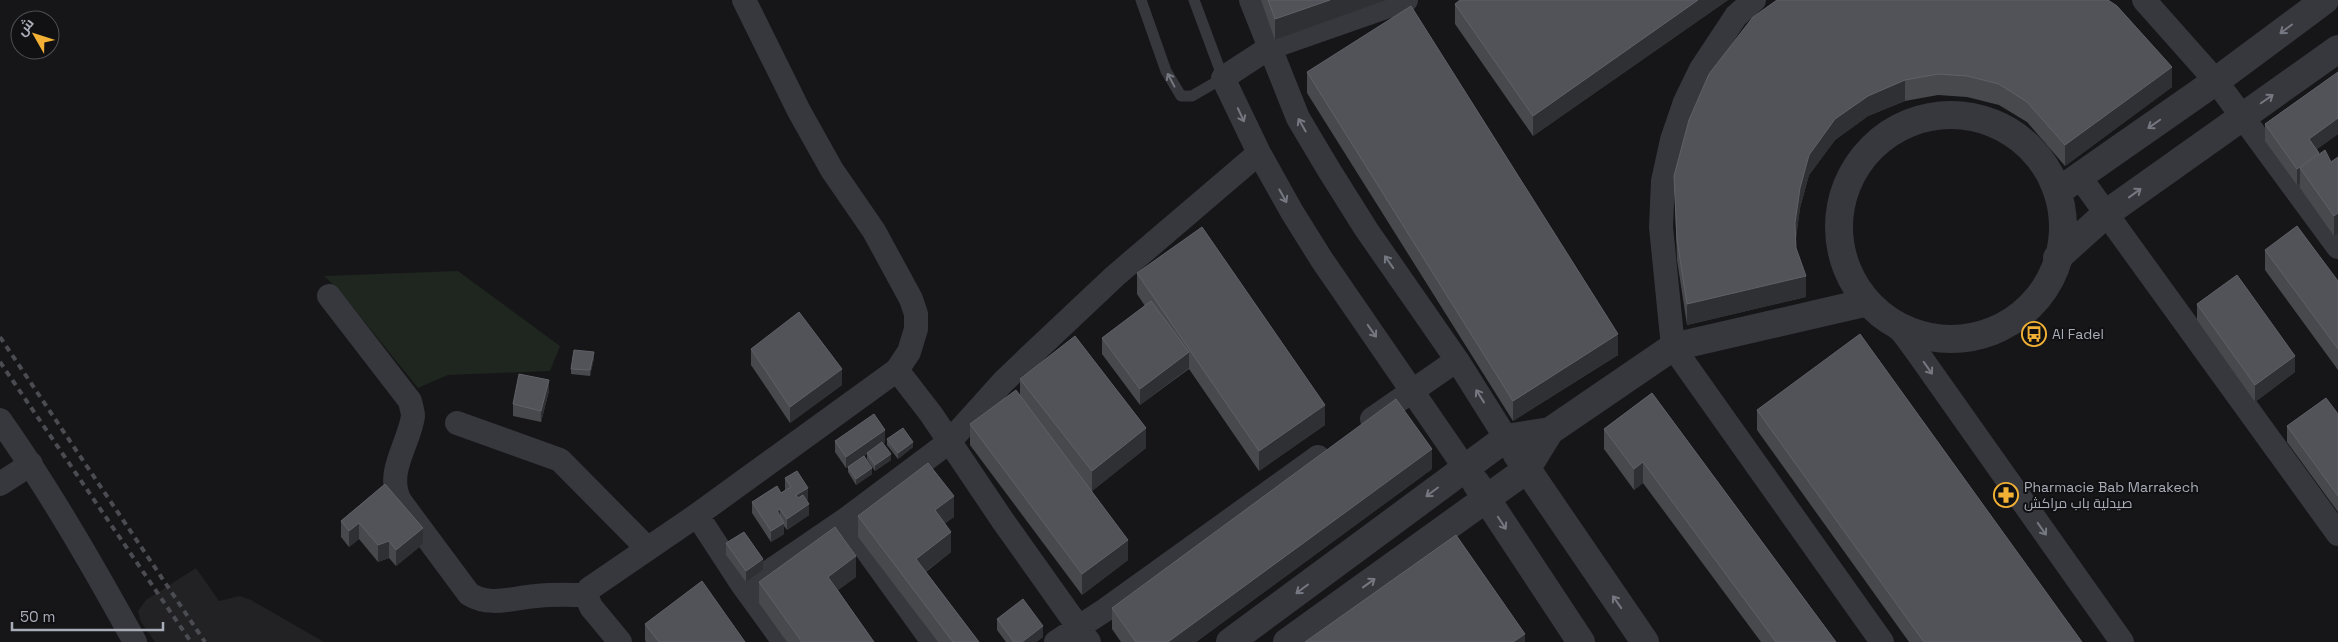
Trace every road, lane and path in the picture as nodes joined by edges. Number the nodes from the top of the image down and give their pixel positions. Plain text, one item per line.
1 (744, 0) edge
2 (1141, 0) edge
3 (1194, 0) edge
4 (1251, 0) edge
5 (1406, 0) edge
6 (1754, 0) edge
7 (2144, 0) edge
8 (2325, 0) edge
9 (1269, 48) junction
10 (2338, 49) edge
11 (1223, 78) junction
12 (2216, 81) junction
13 (2241, 117) junction
14 (1259, 153) junction
15 (2070, 183) junction
16 (2107, 213) junction
17 (2338, 247) edge
18 (2058, 258) junction
19 (329, 296) dead end
20 (1877, 309) junction
21 (1673, 347) junction
22 (1457, 360) junction
23 (897, 370) junction
24 (1412, 389) junction
25 (0, 420) edge
26 (457, 423) dead end
27 (1550, 431) junction
28 (1506, 438) junction
29 (949, 442) junction
30 (31, 464) junction
31 (1465, 468) junction
32 (1526, 470) junction
33 (0, 484) edge
34 (1486, 498) junction
35 (698, 515) junction
36 (845, 520) junction
37 (2338, 534) edge
38 (647, 548) junction
39 (745, 588) junction
40 (586, 595) junction
41 (1084, 634) edge
42 (1573, 639) edge
43 (135, 642) edge
44 (620, 642) edge
45 (784, 642) edge
46 (933, 642) edge
47 (1056, 642) edge
48 (1230, 642) edge
49 (1287, 642) edge
50 (1645, 642) edge
51 (1882, 642) edge
52 (2122, 642) edge

1 - 23 street
11 -> 2 lane
3 - 11 lane
4 - 9 street
5 - 9 street
6 - 21 street
7 - 12 street
8 -> 12 street
9 - 11 street
22 -> 9 street
13 -> 10 street
11 -> 14 street
12 - 13 street
12 -> 15 street
16 -> 13 street
13 - 17 street
14 -> 24 street
14 - 29 street
15 - 16 street
15 - 18 street
15 - 20 street
16 - 18 street
16 - 37 street
18 - 20 street
19 - 40 street
20 - 21 street
20 -> 52 street
21 - 27 street
21 - 51 street
22 - 24 street
28 -> 22 street
23 - 29 street
23 - 35 street
24 - 31 street
24 - 41 street
25 - 30 street
26 - 38 street
27 - 28 street
27 - 32 street
28 - 31 street
28 - 32 street
29 - 36 street
29 - 41 street
30 - 33 street
30 - 43 street
31 - 34 street
31 -> 48 street
32 - 34 street
50 -> 32 street
34 -> 42 street
49 -> 34 street
35 - 38 street
35 - 39 street
36 - 39 street
36 - 46 street
38 - 40 street
39 - 45 street
40 - 44 street
41 - 47 street

